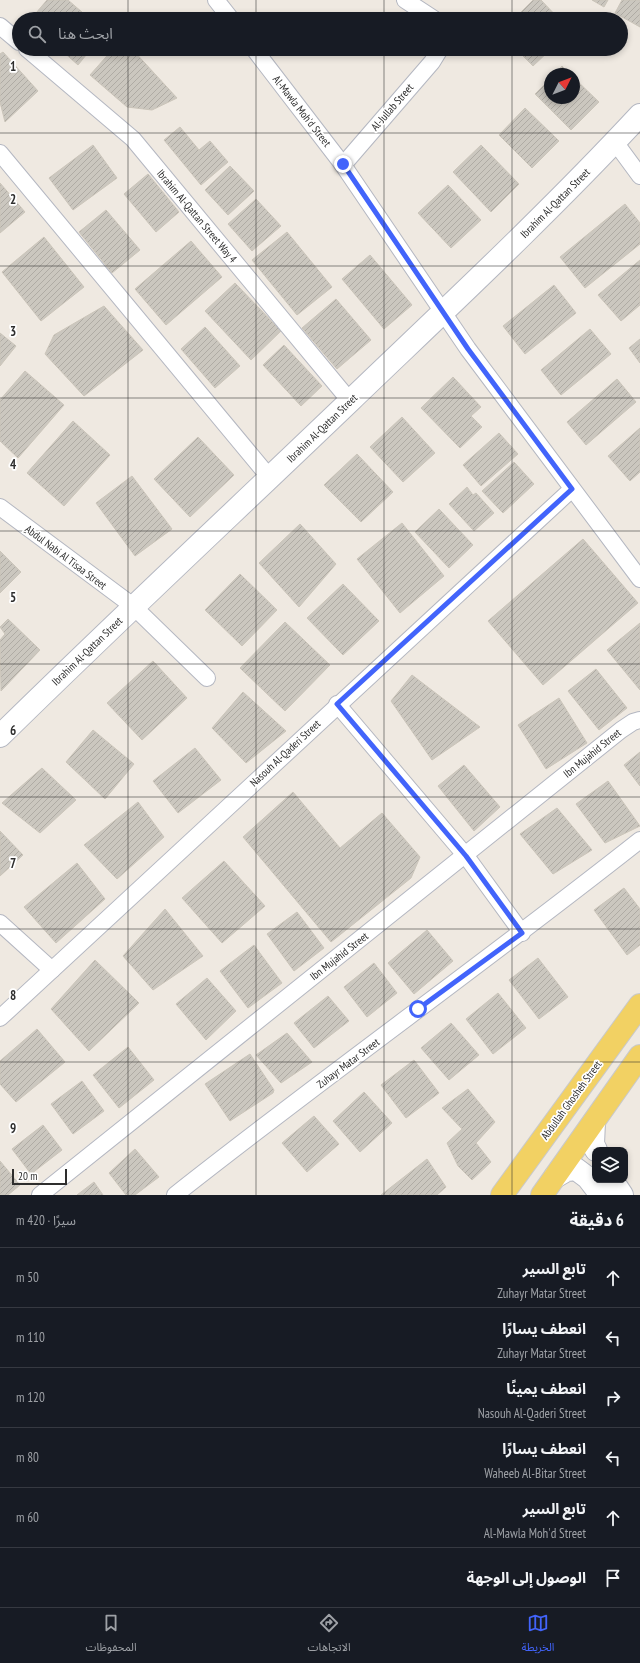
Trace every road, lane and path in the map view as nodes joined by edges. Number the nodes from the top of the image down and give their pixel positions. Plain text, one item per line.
1 (216, 0) edge
2 (405, 0) edge
3 (225, 12) edge
4 (423, 12) edge
5 (0, 26) edge
6 (12, 36) edge
7 (35, 56) edge
8 (259, 56) edge
9 (436, 56) edge
10 (640, 115) edge
11 (615, 142) junction
12 (0, 153) edge
13 (343, 164) junction
14 (640, 176) edge
15 (444, 313) junction
16 (350, 401) junction
17 (270, 478) junction
18 (572, 489) junction
19 (0, 507) edge
20 (640, 579) edge
21 (133, 606) junction
22 (207, 678) dead end
23 (337, 704) junction
24 (640, 720) edge
25 (0, 736) edge
26 (640, 840) edge
27 (466, 856) junction
28 (0, 923) edge
29 (522, 933) junction
30 (52, 970) junction
31 (640, 1005) edge
32 (0, 1018) edge
33 (640, 1056) edge
34 (594, 1122) junction
35 (594, 1147) edge
36 (555, 1177) junction
37 (614, 1183) edge
38 (40, 1195) edge
39 (175, 1195) edge
40 (502, 1195) edge
41 (542, 1195) edge
42 (601, 1195) edge
43 (622, 1195) edge

1 - 3 street
2 - 4 street
5 - 6 street
7 - 16 street, Ibrahim Al-Qattan Street Way 4
8 - 13 street, Al-Mawla Moh'd Street
9 - 13 street, Al-Jullab Street
10 - 11 street, Ibrahim Al-Qattan Street
11 - 14 street
11 - 15 street, Ibrahim Al-Qattan Street
12 - 17 street
13 - 15 street, Al-Mawla Moh'd Street
15 - 16 street, Ibrahim Al-Qattan Street
15 - 18 street, Al-Mawla Moh'd Street
16 - 17 street, Ibrahim Al-Qattan Street
17 - 21 street, Ibrahim Al-Qattan Street
18 - 20 street, Al-Mawla Moh'd Street
18 - 23 street, Nasouh Al-Qaderi Street
19 - 21 street, ِAbdul Nabi Al Tisaa Street
21 - 22 street, ِAbdul Nabi Al Tisaa Street
21 - 25 street, Ibrahim Al-Qattan Street
23 - 27 street
23 - 30 street, Nasouh Al-Qaderi Street
24 - 27 street, Ibn Mujahid Street
26 - 29 street, Zuhayr Matar Street
27 - 29 street
27 - 38 street, Ibn Mujahid Street
28 - 30 street
29 - 39 street, Zuhayr Matar Street
30 - 32 street, Nasouh Al-Qaderi Street
31 - 40 main road, Abdullah Ghosheh Street
33 - 34 main road
34 - 35 street
34 - 36 main road
36 - 41 main road
36 - 42 street
37 - 43 street

